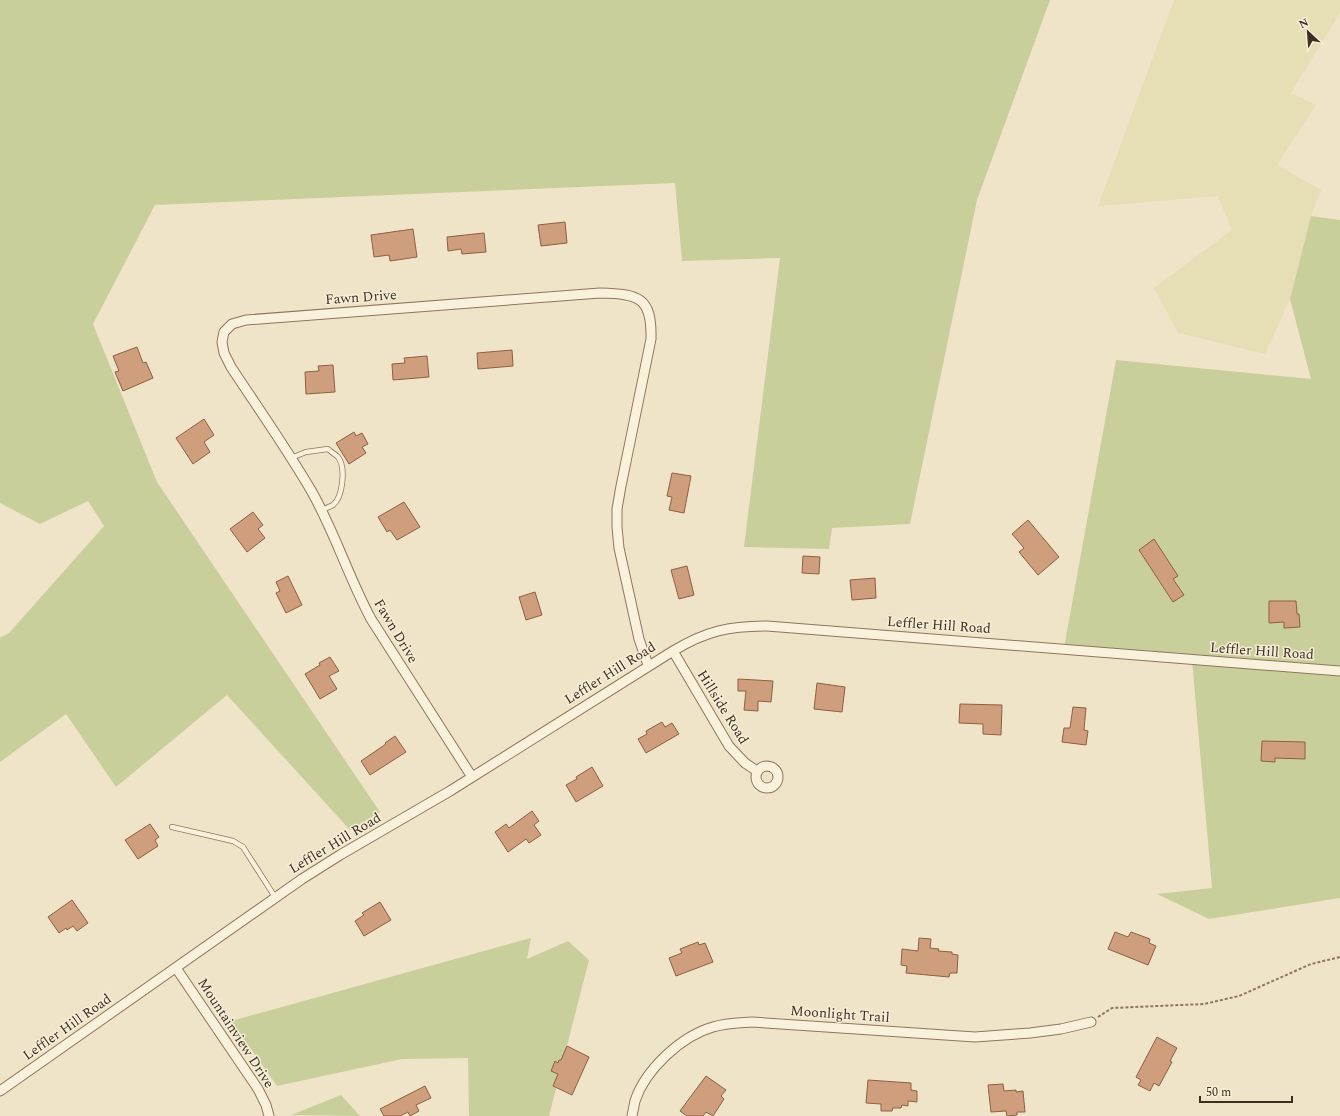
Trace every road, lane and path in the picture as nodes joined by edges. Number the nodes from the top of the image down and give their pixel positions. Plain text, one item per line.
1 (291, 458) junction
2 (321, 510) junction
3 (673, 651) junction
4 (648, 666) junction
5 (1340, 671) edge
6 (757, 771) dead end
7 (472, 777) junction
8 (172, 828) dead end
9 (275, 897) junction
10 (1340, 957) edge
11 (176, 968) junction
12 (1091, 1022) joint
13 (0, 1090) edge
14 (269, 1116) edge
15 (632, 1116) edge

1 - 2 street, Fawn Drive
1 - 2 lane
1 - 4 street, Fawn Drive
2 - 7 street, Fawn Drive
3 - 4 street, Leffler Hill Road
3 - 5 street, Leffler Hill Road
3 - 6 street, Hillside Road
4 - 7 street, Leffler Hill Road
7 - 9 street, Leffler Hill Road
8 - 9 lane
9 - 11 street, Leffler Hill Road
10 - 12 path
11 - 13 street, Leffler Hill Road
11 - 14 street, Mountainview Drive
12 - 15 street, Moonlight Trail

